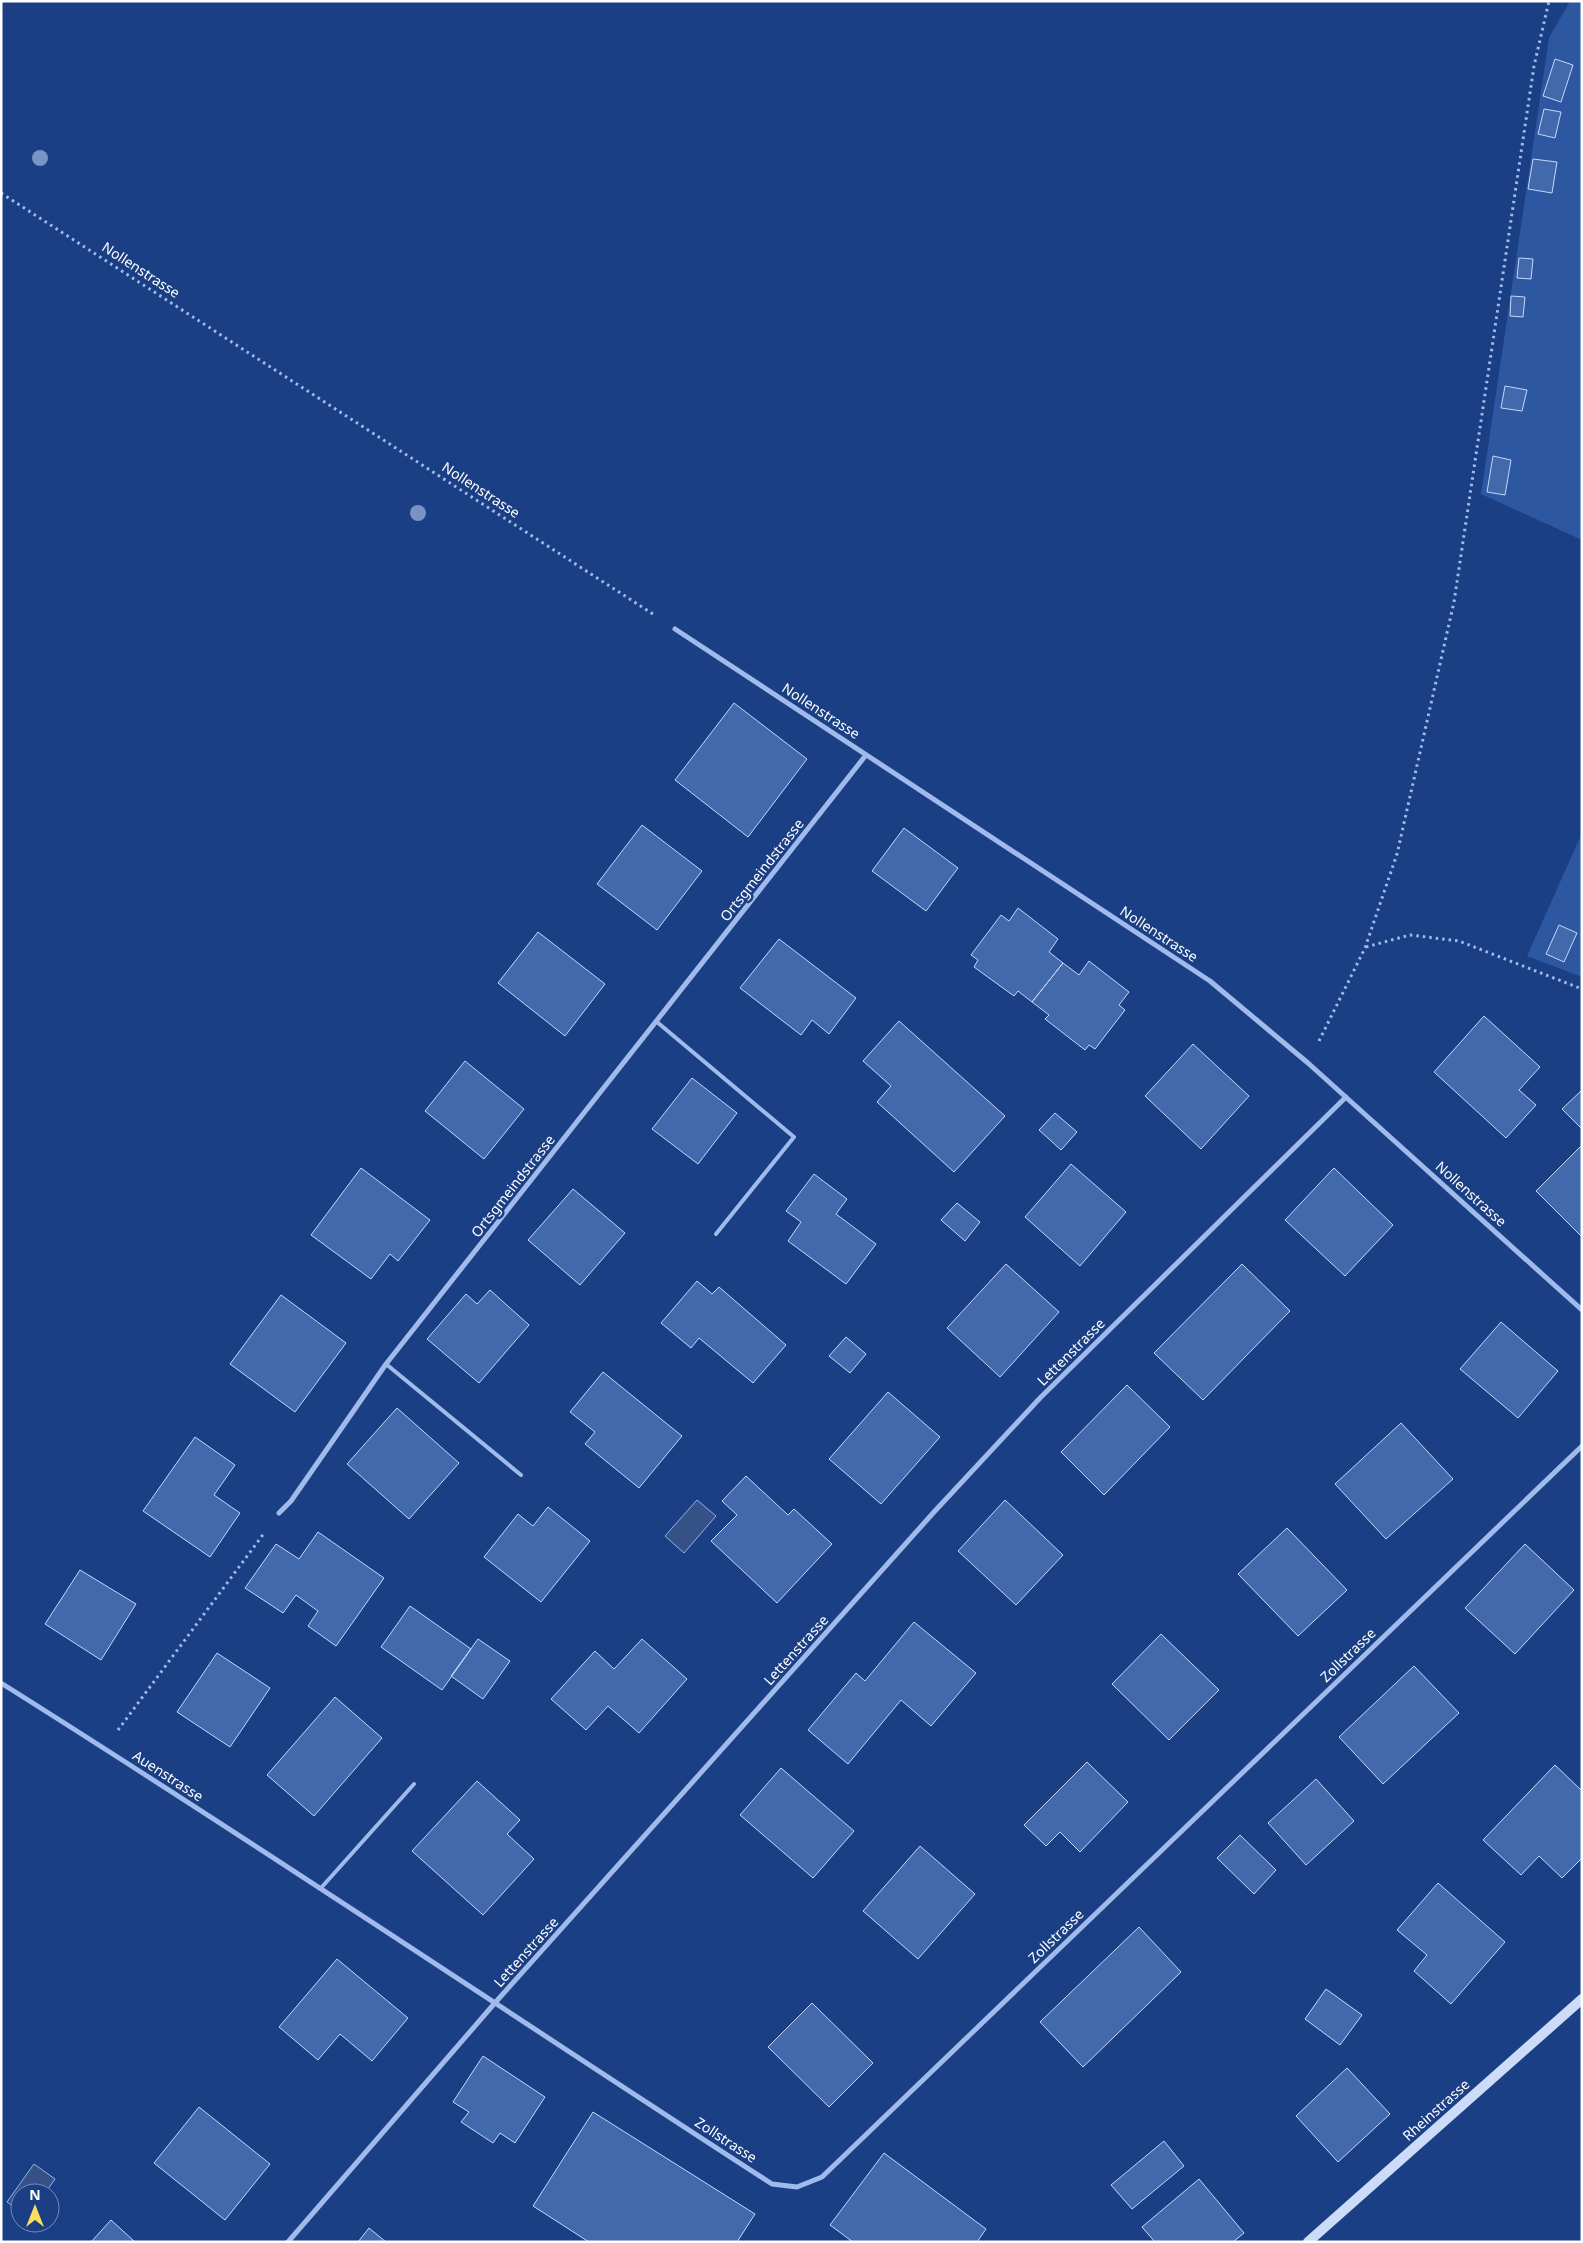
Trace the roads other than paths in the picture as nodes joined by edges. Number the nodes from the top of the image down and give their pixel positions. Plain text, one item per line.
1 (675, 629) road end
2 (866, 755) junction
3 (657, 1022) junction
4 (1346, 1097) junction
5 (716, 1234) dead end
6 (1582, 1310) edge
7 (386, 1364) junction
8 (1582, 1446) edge
9 (521, 1475) dead end
10 (278, 1513) road end
11 (1, 1683) edge
12 (414, 1784) dead end
13 (321, 1888) junction
14 (1582, 1999) edge
15 (494, 2004) junction
16 (288, 2242) edge
17 (1308, 2242) edge

1 - 2 street, Nollenstrasse
2 - 3 street, Ortsgmeindstrasse
2 - 4 street, Nollenstrasse
3 - 5 lane
3 - 7 street, Ortsgmeindstrasse
4 - 6 street, Nollenstrasse
4 - 15 street, Lettenstrasse
7 - 9 lane
7 - 10 street, Ortsgmeindstrasse
8 - 15 street, Zollstrasse
11 - 13 street, Auenstrasse
12 - 13 lane
13 - 15 street, Auenstrasse
14 - 17 main road, Rheinstrasse
15 - 16 street, Lettenstrasse

